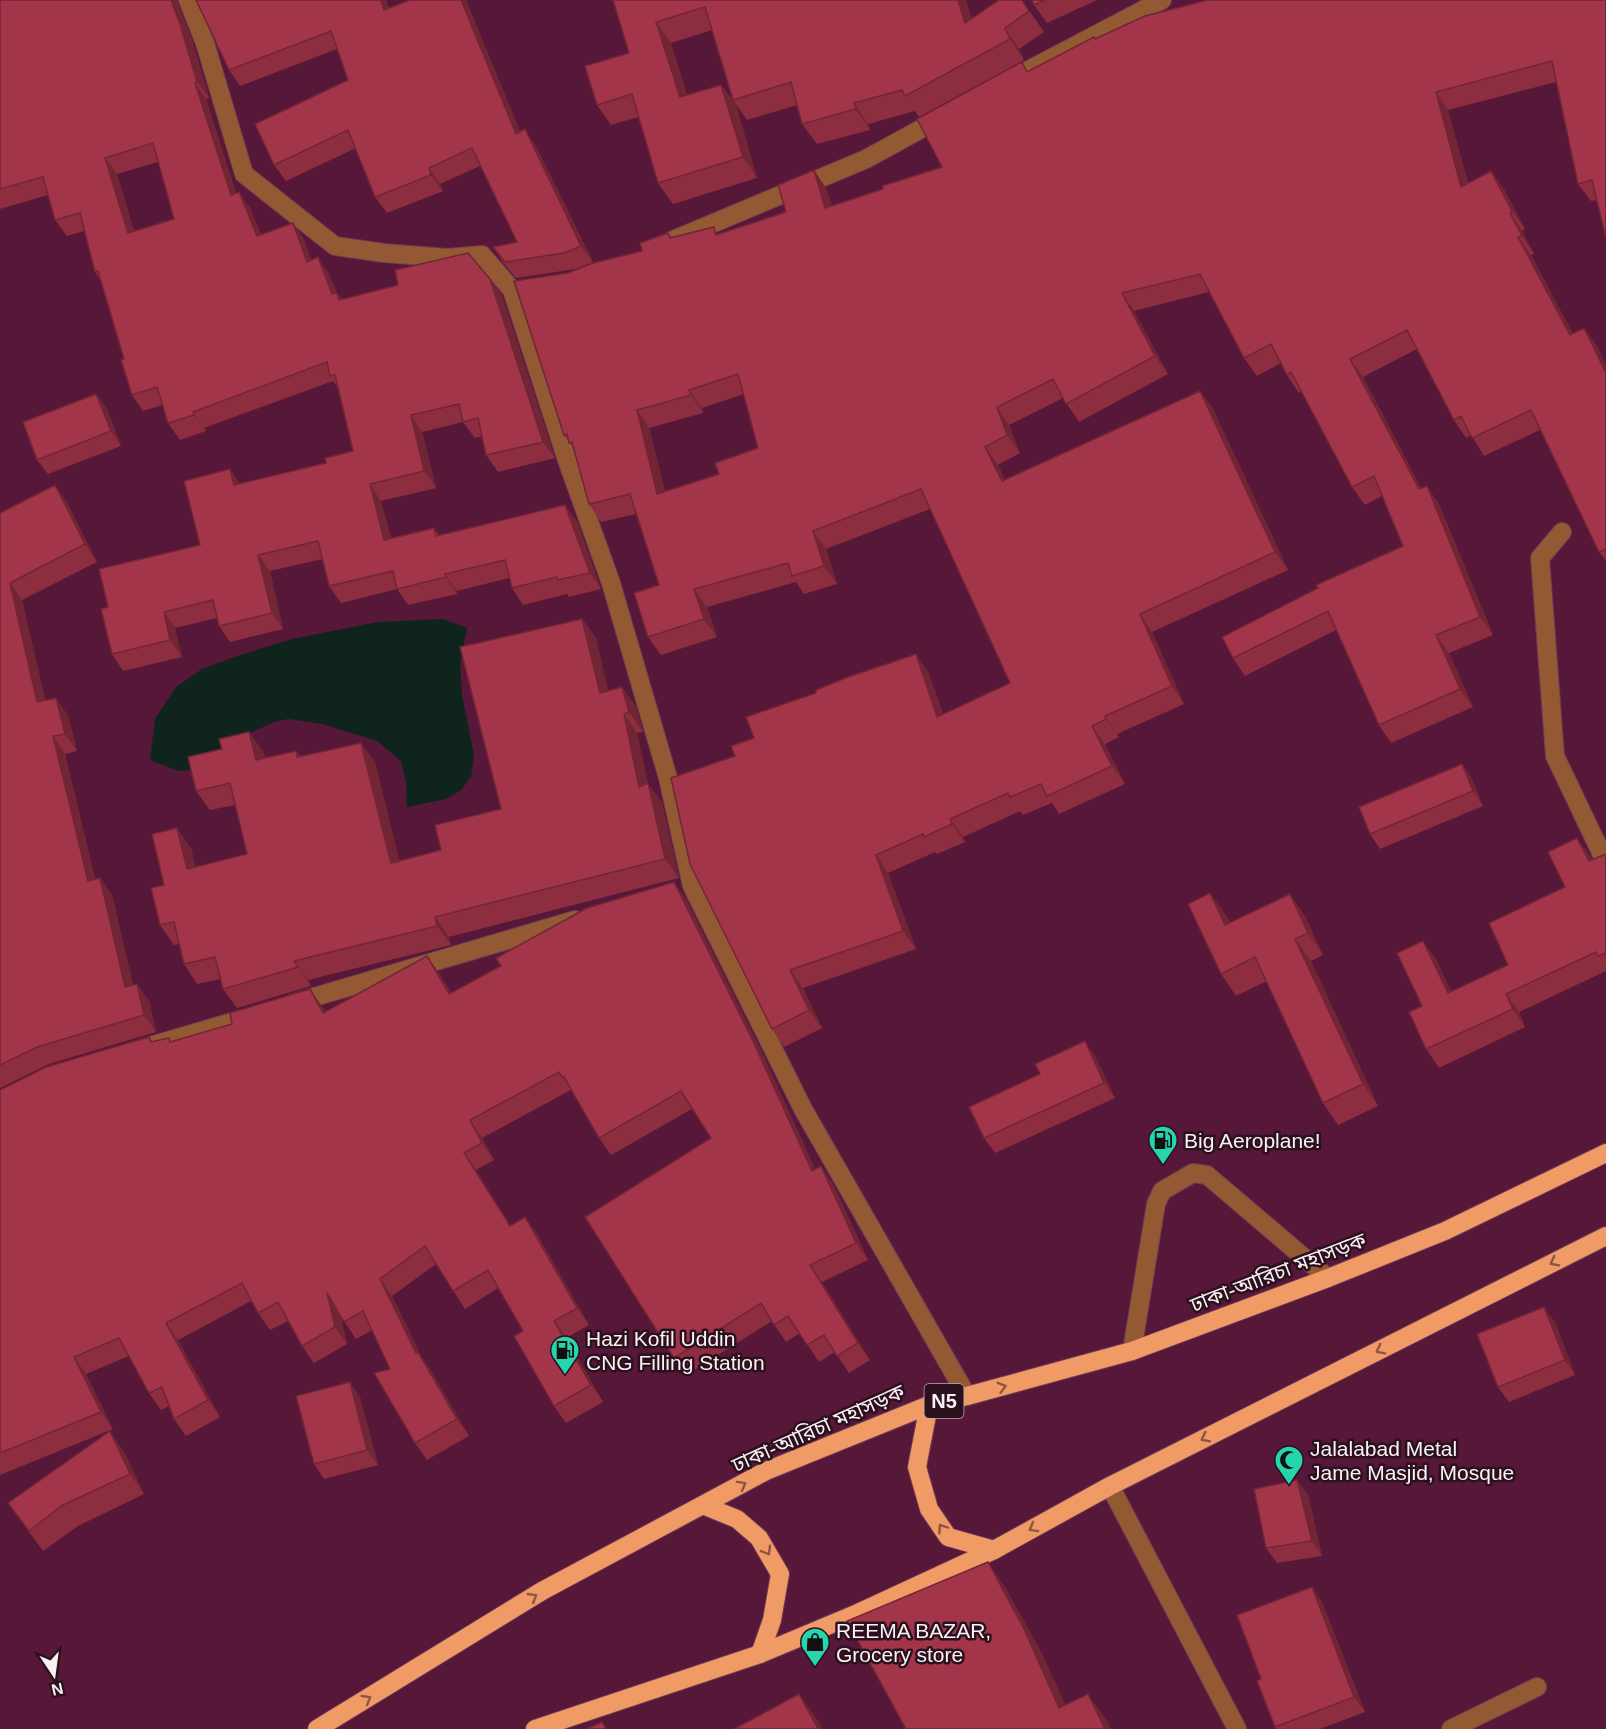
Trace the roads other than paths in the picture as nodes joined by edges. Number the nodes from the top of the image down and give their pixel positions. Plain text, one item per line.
1 (188, 0) edge
2 (1162, 0) edge
3 (988, 92) edge
4 (957, 109) edge
5 (653, 249) edge
6 (534, 287) edge
7 (512, 290) junction
8 (1562, 532) dead end
9 (1606, 863) edge
10 (589, 916) edge
11 (134, 1051) edge
12 (1606, 1153) edge
13 (1606, 1236) edge
14 (1328, 1278) junction
15 (1131, 1351) junction
16 (967, 1396) junction
17 (929, 1405) junction
18 (1110, 1486) junction
19 (705, 1506) junction
20 (994, 1550) junction
21 (760, 1654) junction
22 (1537, 1687) dead end
23 (317, 1729) edge
24 (535, 1729) edge
25 (1237, 1729) edge
26 (1451, 1729) edge

1 - 7 street
2 - 3 street
4 - 5 street
6 - 7 street
7 - 16 street
8 - 9 street
10 - 11 street
12 - 14 highway, ঢাকা-আরিচা মহাসড়ক / N5
13 -> 18 highway
14 - 15 highway, ঢাকা-আরিচা মহাসড়ক / N5
14 - 15 street
16 -> 15 highway, ঢাকা-আরিচা মহাসড়ক / N5
16 - 17 highway, ঢাকা-আরিচা মহাসড়ক / N5
19 -> 17 highway, ঢাকা-আরিচা মহাসড়ক / N5
20 -> 17 highway
18 -> 20 highway
18 - 25 street
19 -> 21 highway
23 -> 19 highway, ঢাকা-আরিচা মহাসড়ক / N5
20 - 21 highway
21 - 24 highway
22 - 26 street

